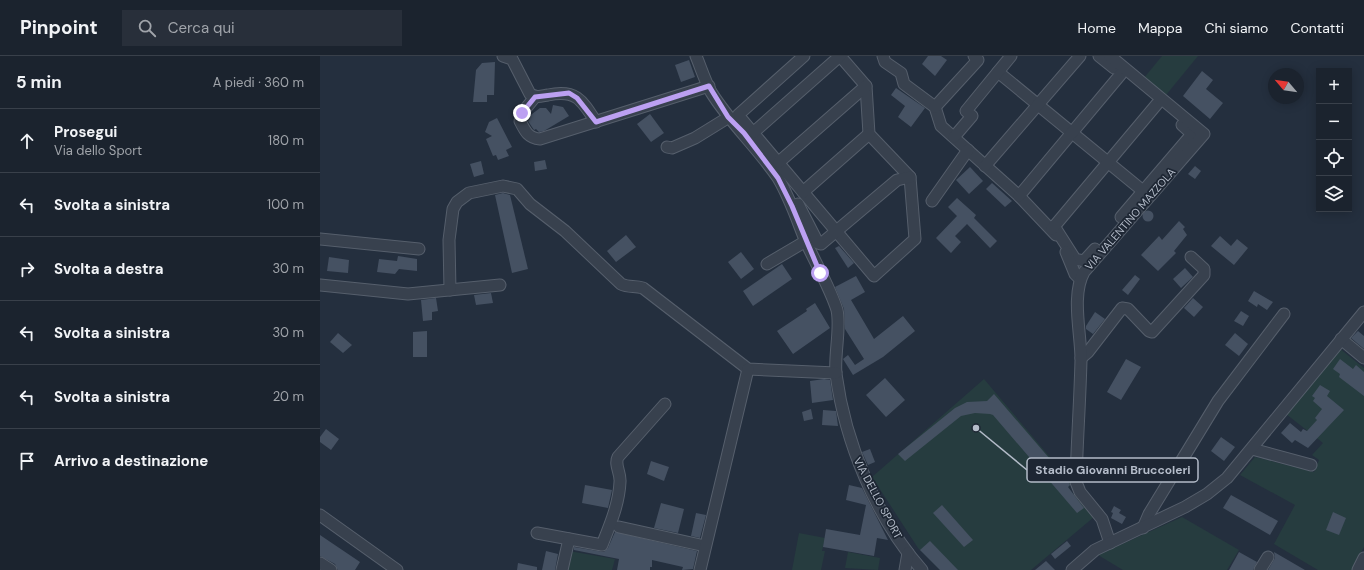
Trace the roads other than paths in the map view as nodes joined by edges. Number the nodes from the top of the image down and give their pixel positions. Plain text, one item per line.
1 (696, 56) edge
2 (804, 56) edge
3 (840, 56) edge
4 (883, 56) edge
5 (974, 56) edge
6 (1011, 56) edge
7 (1080, 56) edge
8 (1099, 56) edge
9 (1111, 56) edge
10 (510, 57) edge
11 (998, 72) junction
12 (1121, 74) junction
13 (709, 86) junction
14 (866, 86) junction
15 (535, 97) junction
16 (1157, 104) junction
17 (1038, 105) junction
18 (935, 107) junction
19 (728, 117) junction
20 (596, 122) junction
21 (754, 132) junction
22 (1072, 133) junction
23 (870, 134) junction
24 (954, 137) junction
25 (668, 147) dead end
26 (754, 147) junction
27 (968, 150) junction
28 (779, 162) junction
29 (1108, 162) junction
30 (985, 166) junction
31 (910, 178) junction
32 (1143, 191) junction
33 (803, 192) junction
34 (1019, 196) junction
35 (932, 201) dead end
36 (1053, 228) junction
37 (837, 232) junction
38 (320, 239) edge
39 (806, 241) junction
40 (419, 249) dead end
41 (1191, 257) dead end
42 (767, 264) dead end
43 (1080, 279) junction
44 (320, 285) edge
45 (500, 285) dead end
46 (450, 290) junction
47 (1364, 312) edge
48 (1284, 314) dead end
49 (1341, 339) junction
50 (1081, 358) junction
51 (1364, 358) edge
52 (748, 369) junction
53 (836, 373) junction
54 (665, 404) dead end
55 (1252, 449) junction
56 (1311, 465) dead end
57 (320, 515) edge
58 (619, 527) dead end
59 (1143, 528) junction
60 (537, 533) dead end
61 (569, 539) junction
62 (1110, 543) junction
63 (705, 546) junction
64 (908, 553) junction
65 (1268, 557) dead end
66 (1364, 558) edge
67 (320, 563) edge
68 (331, 570) edge
69 (397, 570) edge
70 (562, 570) edge
71 (700, 570) edge
72 (905, 570) edge
73 (922, 570) edge
74 (1072, 570) edge
75 (1260, 570) edge
76 (1358, 570) edge

1 - 13 street, VIA DELLO SPORT
2 - 21 street
3 - 14 street
3 - 21 street
4 - 18 street
5 - 18 street
6 - 11 street
7 - 17 street
8 - 12 street
9 - 43 street, VIA VALENTINO MAZZOLA
10 - 15 street
11 - 17 street
11 - 24 street
12 - 16 street
12 - 22 street
13 - 19 street, VIA DELLO SPORT
13 - 20 street
14 - 23 street
14 - 28 street
15 - 20 street
15 - 20 street
16 - 29 street
16 - 32 street
17 - 22 street
17 - 30 street
18 - 24 street
19 - 25 street
19 - 26 street, VIA DELLO SPORT
21 - 28 street
22 - 29 street
22 - 34 street
23 - 31 street
23 - 33 street
24 - 27 street
26 - 37 street
26 - 39 street, VIA DELLO SPORT
27 - 30 street
27 - 35 street
28 - 33 street
29 - 32 street
29 - 36 street
30 - 34 street
31 - 37 street
31 - 37 street
32 - 36 street
33 - 37 street
34 - 36 street
36 - 43 street
38 - 40 street
39 - 42 street
39 - 53 street, VIA DELLO SPORT
41 - 50 street
43 - 50 street, VIA VALENTINO MAZZOLA
44 - 46 street
45 - 46 street
46 - 52 street
47 - 49 street
48 - 59 street
49 - 51 street
49 - 55 street
50 - 62 street, VIA VALENTINO MAZZOLA
52 - 53 street
52 - 63 street
53 - 64 street, VIA DELLO SPORT
54 - 61 street
55 - 56 street
55 - 59 street
57 - 69 street
58 - 63 street
59 - 62 street
60 - 61 street
61 - 70 street
62 - 74 street
63 - 71 street
64 - 72 street
64 - 73 street, VIA DELLO SPORT
65 - 75 street
66 - 76 street
67 - 68 street

